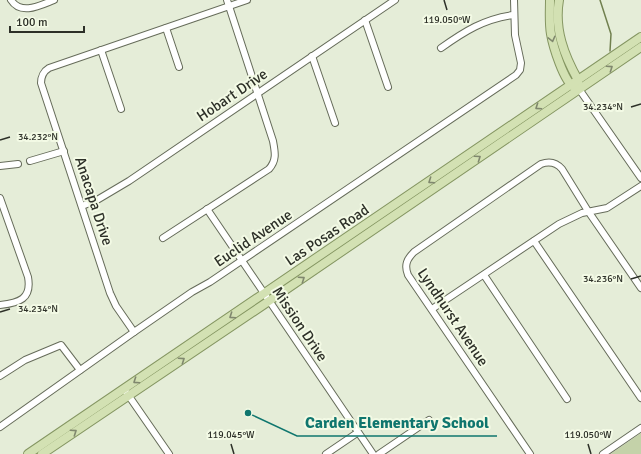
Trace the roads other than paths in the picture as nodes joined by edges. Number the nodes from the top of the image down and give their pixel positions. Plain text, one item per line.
1 (11, 0) edge
2 (54, 0) edge
3 (247, 0) edge
4 (395, 0) edge
5 (514, 0) edge
6 (550, 0) edge
7 (559, 0) edge
8 (228, 3) edge
9 (513, 15) junction
10 (365, 20) junction
11 (166, 28) junction
12 (641, 37) edge
13 (641, 47) edge
14 (441, 48) dead end
15 (101, 50) junction
16 (312, 56) junction
17 (179, 67) dead end
18 (578, 80) junction
19 (570, 85) junction
20 (388, 87) dead end
21 (579, 89) junction
22 (258, 94) junction
23 (121, 109) dead end
24 (335, 123) dead end
25 (64, 151) junction
26 (30, 161) dead end
27 (18, 164) dead end
28 (0, 166) edge
29 (641, 178) edge
30 (641, 186) edge
31 (0, 198) edge
32 (82, 206) junction
33 (207, 209) junction
34 (588, 212) junction
35 (7, 218) junction
36 (0, 220) edge
37 (163, 238) dead end
38 (534, 241) junction
39 (241, 261) junction
40 (484, 275) junction
41 (641, 288) edge
42 (267, 297) junction
43 (0, 304) edge
44 (432, 309) junction
45 (134, 332) junction
46 (80, 370) junction
47 (0, 376) edge
48 (126, 392) junction
49 (641, 398) edge
50 (567, 399) dead end
51 (429, 420) dead end
52 (0, 427) edge
53 (641, 428) edge
54 (357, 433) junction
55 (28, 454) edge
56 (42, 454) edge
57 (169, 454) edge
58 (326, 454) edge
59 (373, 454) edge
60 (379, 454) edge
61 (530, 454) edge
62 (603, 454) edge

1 - 2 street
3 - 8 street
4 - 10 street, Hobart Drive
5 - 9 street
6 -> 19 main road
7 - 18 main road
8 - 11 street
8 - 22 street
9 - 14 street
9 - 39 street, Euclid Avenue
10 - 16 street, Hobart Drive
10 - 20 street
11 - 15 street
11 - 17 street
12 - 18 main road, Las Posas Road
21 -> 13 main road, Las Posas Road
15 - 23 street
15 - 25 street, Anacapa Drive
16 - 22 street, Hobart Drive
16 - 24 street
18 - 19 main road, Las Posas Road
18 - 21 main road
19 - 21 main road
19 -> 42 main road, Las Posas Road
21 - 29 street
42 -> 21 main road, Las Posas Road
22 - 32 street, Hobart Drive
22 - 33 street
25 - 26 street
25 - 32 street, Anacapa Drive
27 - 28 street
30 - 34 street
31 - 35 street
32 - 45 street, Anacapa Drive
33 - 37 street
33 - 39 street, Mission Drive
34 - 38 street
34 - 41 street
34 - 44 street, Lyndhurst Avenue
35 - 36 street
35 - 43 street
38 - 40 street
38 - 49 street
39 - 42 street, Mission Drive
39 - 45 street, Euclid Avenue
40 - 44 street
40 - 50 street
42 - 48 main road, Las Posas Road
42 - 54 street, Mission Drive
44 - 61 street, Lyndhurst Avenue
45 - 46 street, Euclid Avenue
46 - 47 street
46 - 52 street, Euclid Avenue
48 - 55 main road, Las Posas Road
56 -> 48 main road, Las Posas Road
48 - 57 street
51 - 60 street
53 - 62 street
54 - 58 street
54 - 59 street, Mission Drive

